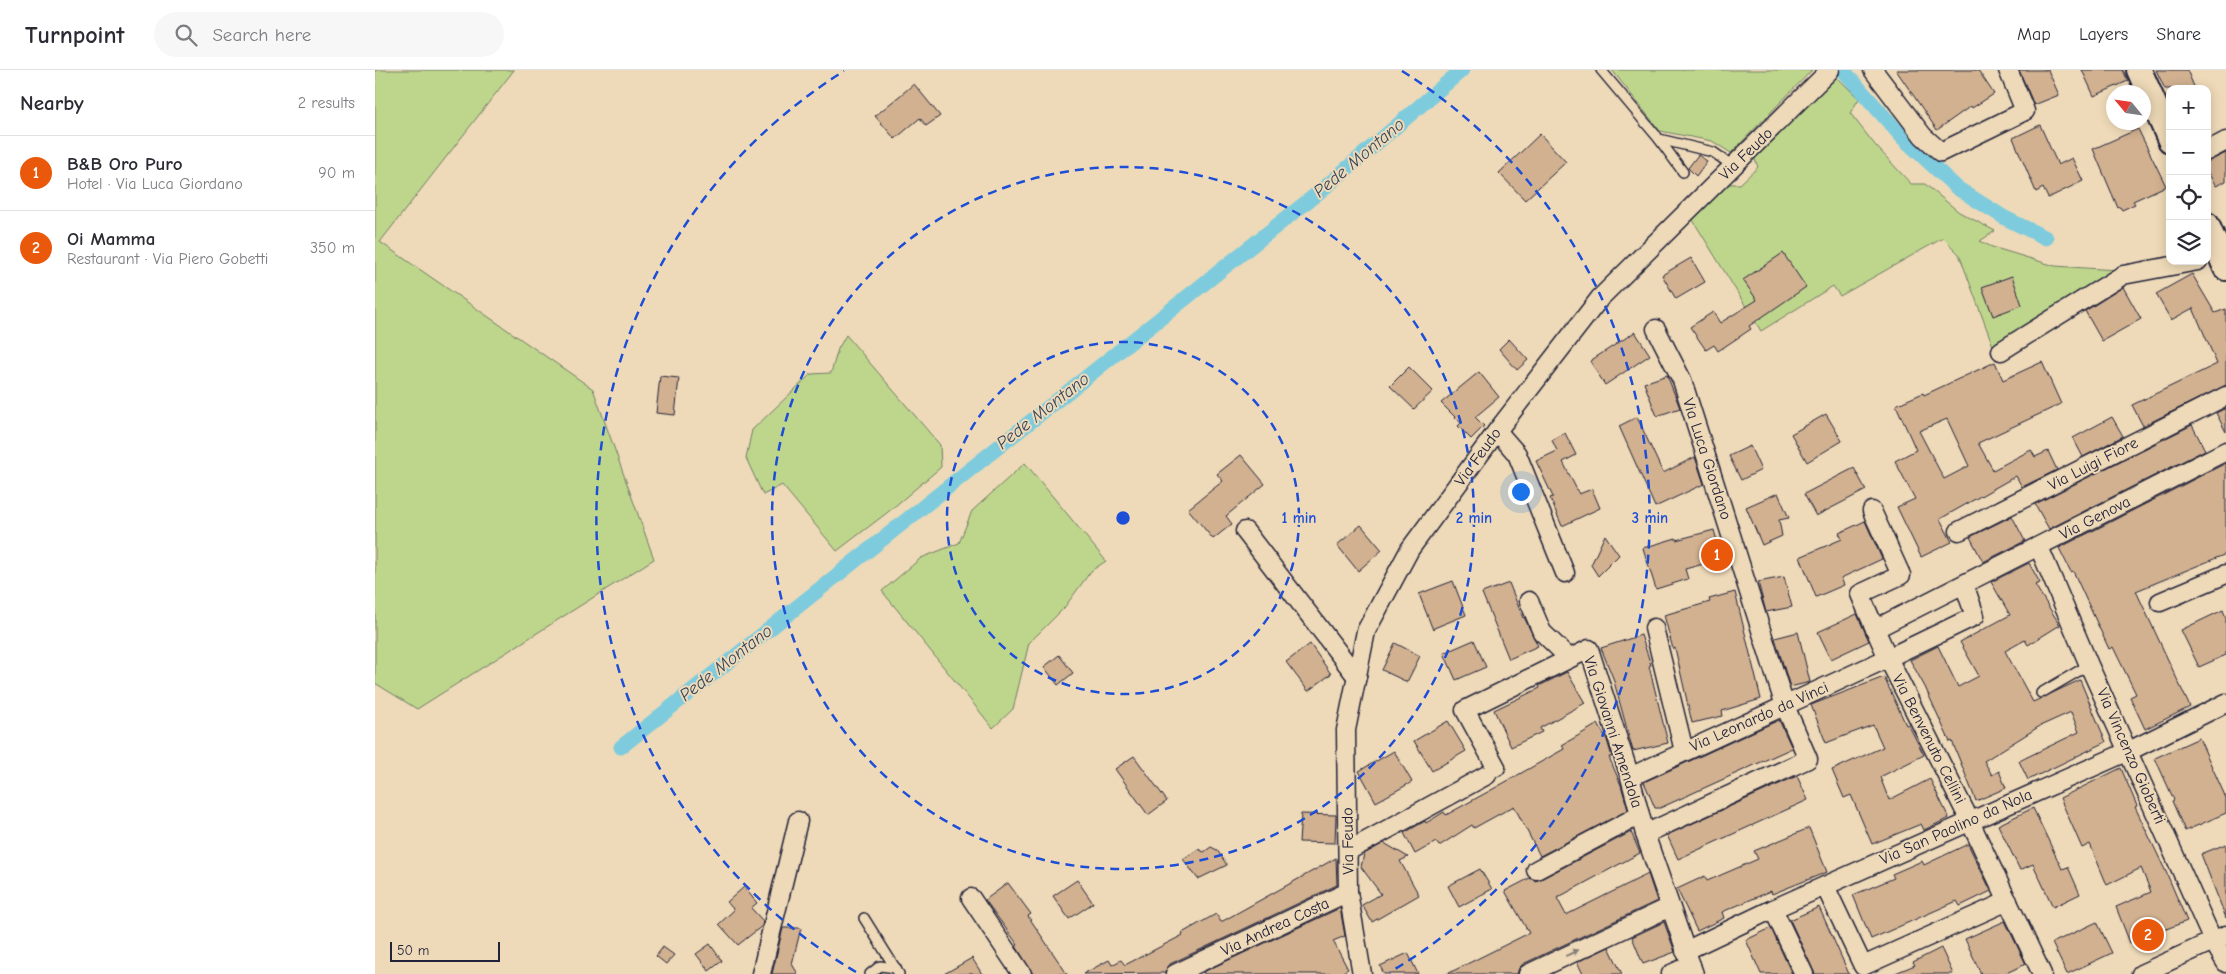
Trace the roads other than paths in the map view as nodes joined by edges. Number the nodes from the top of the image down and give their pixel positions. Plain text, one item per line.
1 (1601, 70) edge
2 (1873, 70) edge
3 (2007, 70) edge
4 (2139, 70) edge
5 (1828, 72) edge
6 (2166, 131) edge
7 (1659, 139) junction
8 (2226, 141) edge
9 (2211, 150) edge
10 (1733, 166) junction
11 (1683, 172) dead end
12 (2211, 237) edge
13 (2218, 258) edge
14 (2176, 265) edge
15 (1656, 330) dead end
16 (2001, 352) dead end
17 (2226, 396) edge
18 (1497, 431) junction
19 (2226, 451) edge
20 (1872, 510) dead end
21 (1245, 531) dead end
22 (1959, 531) dead end
23 (2039, 547) junction
24 (1565, 573) dead end
25 (2226, 574) edge
26 (1964, 584) junction
27 (1529, 601) dead end
28 (2160, 602) dead end
29 (1654, 628) dead end
30 (1875, 629) junction
31 (1569, 658) junction
32 (1888, 658) junction
33 (2089, 665) junction
34 (1357, 677) junction
35 (2041, 692) dead end
36 (2226, 703) edge
37 (1785, 706) junction
38 (1684, 751) junction
39 (2129, 751) junction
40 (1630, 778) junction
41 (1640, 815) junction
42 (798, 821) dead end
43 (1969, 821) junction
44 (1645, 834) junction
45 (1348, 851) junction
46 (1536, 870) dead end
47 (1825, 886) junction
48 (1349, 892) junction
49 (971, 898) dead end
50 (2009, 901) junction
51 (1670, 906) junction
52 (1773, 909) junction
53 (864, 918) dead end
54 (2219, 938) edge
55 (1690, 963) edge
56 (2226, 963) edge
57 (898, 971) edge
58 (2146, 973) edge
59 (761, 974) edge
60 (870, 974) edge
61 (1022, 974) edge
62 (1175, 974) edge
63 (1362, 974) edge
64 (1528, 974) edge
65 (1671, 974) edge
66 (1803, 974) edge
67 (2043, 974) edge

1 - 7 lane
2 - 3 street
4 - 6 street
5 - 10 street, Via Feudo
7 - 10 lane
7 - 11 lane
8 - 9 street
10 - 18 street, Via Feudo
12 - 13 street
14 - 16 street
15 - 37 street, Via Luca Giordano
17 - 22 street, Via Luigi Fiore
18 - 24 street
18 - 34 street, Via Feudo
19 - 23 street, Via Genova
20 - 30 street, Via Benvenuto Cellini
21 - 34 street
23 - 26 street, Via Genova
23 - 33 street, Via Vincenzo Gioberti
25 - 28 street
26 - 30 street, Via Genova
26 - 32 street, Via Leonardo da Vinci
27 - 31 street
29 - 38 street
30 - 32 street, Via Benvenuto Cellini
31 - 40 street, Via Giovanni Amendola
31 - 45 street, Via Giovanni Amendola
32 - 37 street, Via Leonardo da Vinci
32 - 43 street, Via Benvenuto Cellini
33 - 35 lane
33 - 39 street, Via Vincenzo Gioberti
34 - 45 street, Via Feudo
36 - 39 street, Via San Paolino da Nola
37 - 38 street, Via Leonardo da Vinci
37 - 44 street, Via Luca Giordano
38 - 40 street, Via Leonardo da Vinci
39 - 43 street, Via San Paolino da Nola
39 - 54 street, Via Vincenzo Gioberti
40 - 41 street, Via Giovanni Amendola
41 - 44 street, Via Giovanni Amendola
41 - 46 street
42 - 59 street
43 - 47 street, Via San Paolino da Nola
43 - 50 street, Via Benvenuto Cellini
44 - 51 street, Via Giovanni Amendola
45 - 48 street, Via Feudo
47 - 50 street
47 - 52 street, Via San Paolino da Nola
48 - 62 street, Via Andrea Costa
48 - 63 street, Via Feudo
49 - 61 street
50 - 67 street, Via Benvenuto Cellini
51 - 55 street, Via Giovanni Amendola
64 -> 51 street
52 - 55 street, Via San Paolino da Nola
52 - 66 street
53 - 57 lane
54 - 56 street, Via Vincenzo Gioberti
54 - 58 street
55 - 65 street, Via San Paolino da Nola
57 - 60 lane

